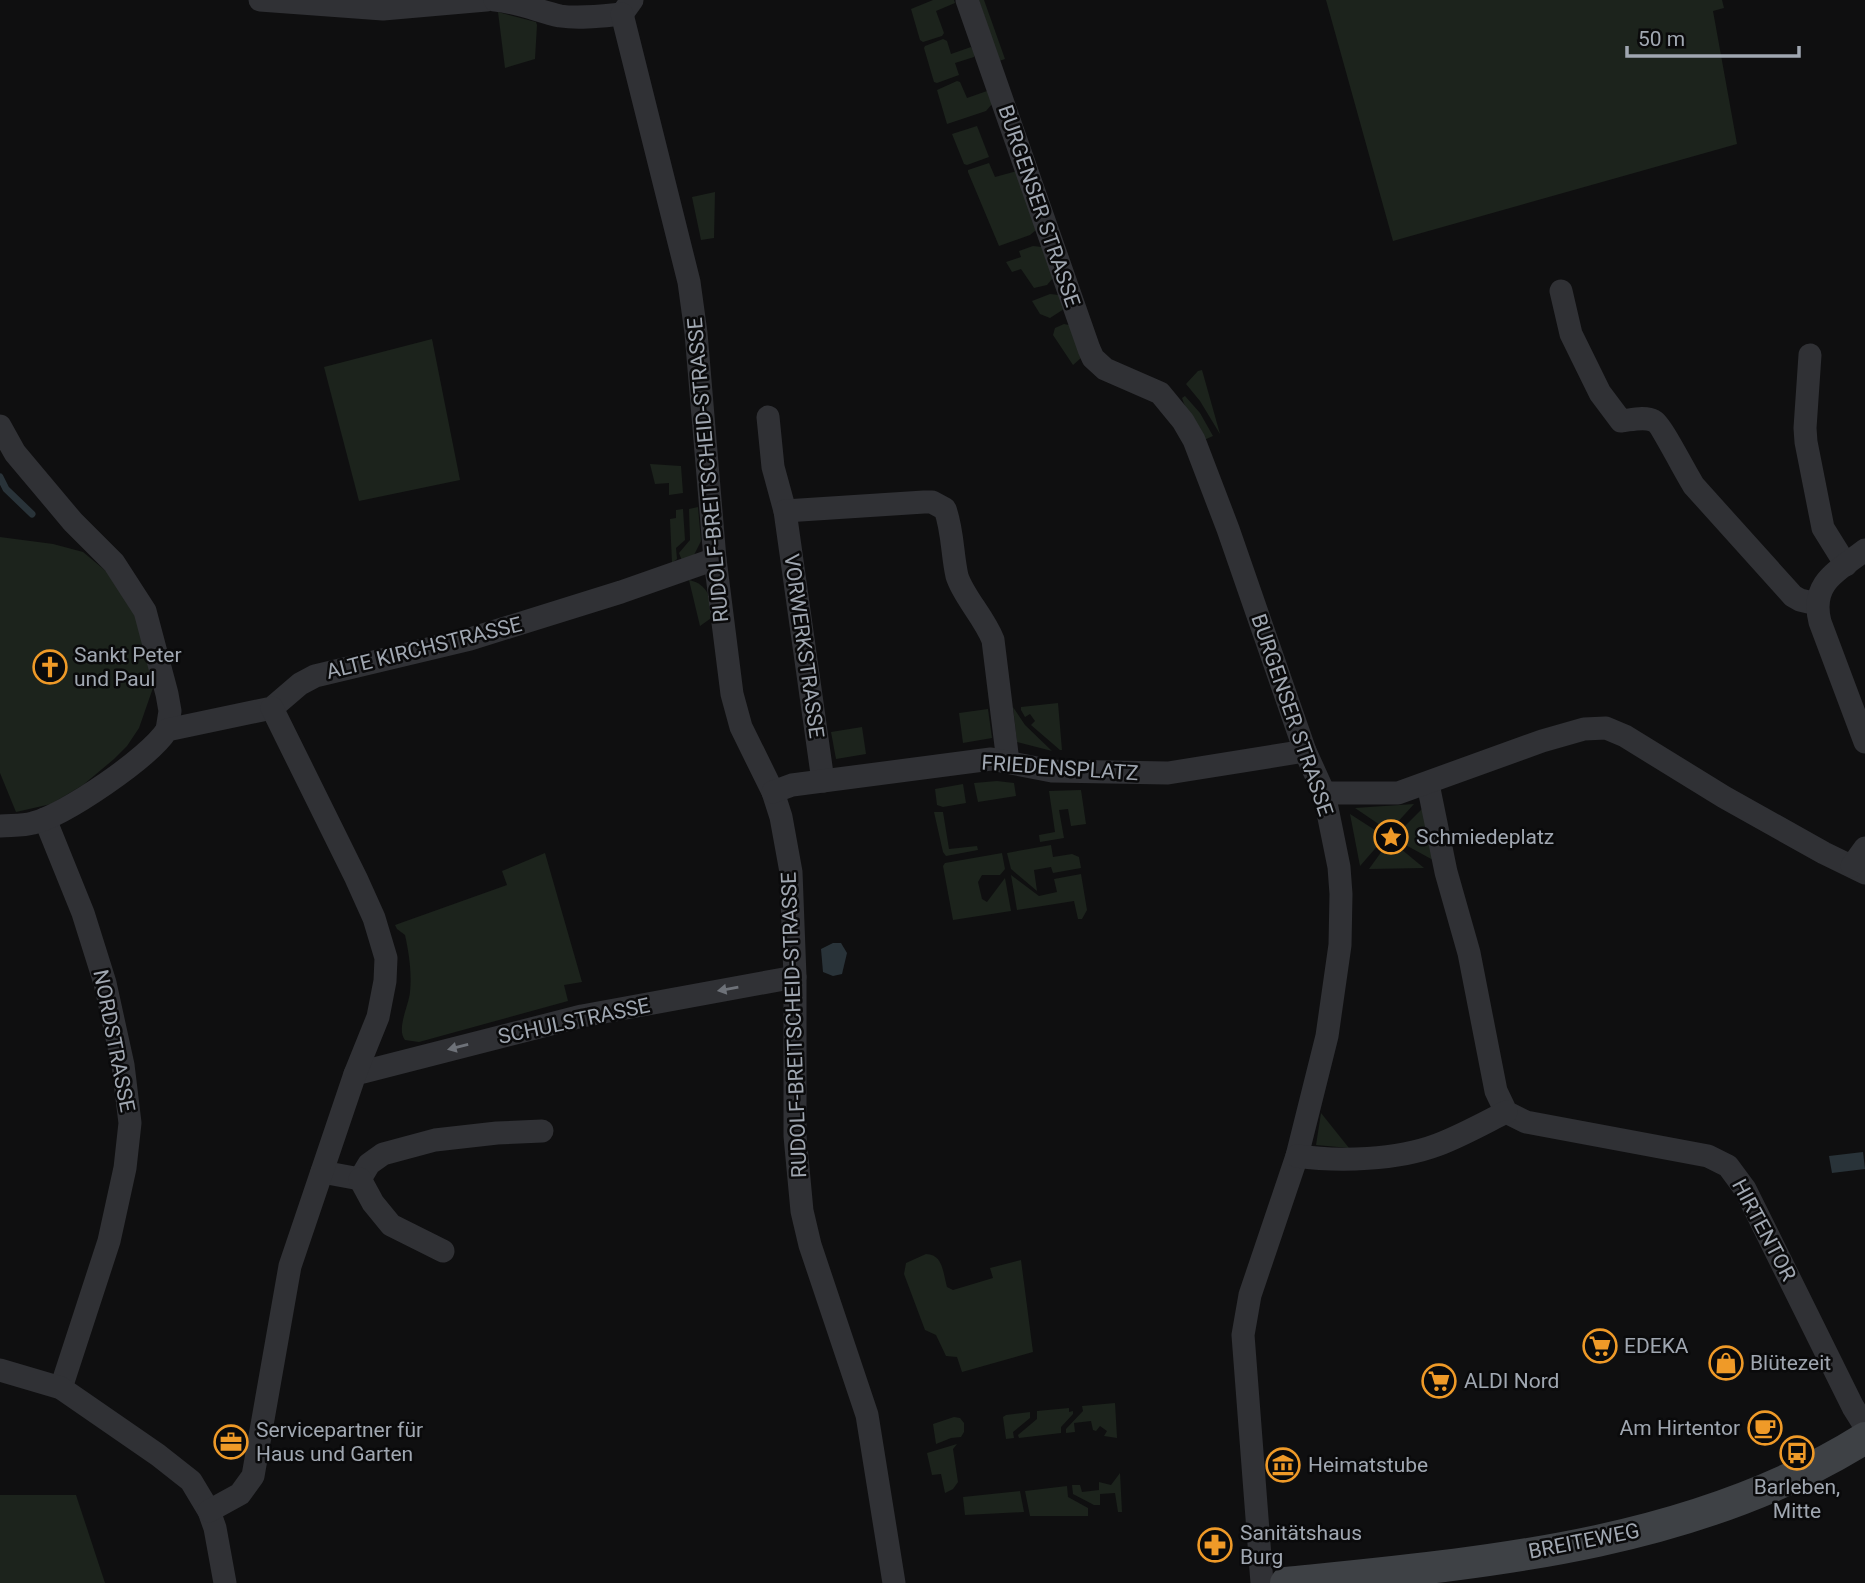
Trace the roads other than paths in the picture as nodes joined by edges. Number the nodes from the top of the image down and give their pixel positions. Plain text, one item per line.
1 (260, 0) edge
2 (486, 0) edge
3 (495, 0) edge
4 (967, 0) edge
5 (627, 7) edge
6 (1560, 291) dead end
7 (1810, 355) dead end
8 (768, 417) dead end
9 (0, 426) edge
10 (785, 511) junction
11 (1865, 550) edge
12 (715, 559) junction
13 (1846, 565) junction
14 (1817, 604) junction
15 (272, 708) junction
16 (167, 730) junction
17 (1865, 742) edge
18 (1305, 751) junction
19 (1008, 762) junction
20 (823, 781) junction
21 (1428, 784) junction
22 (773, 792) junction
23 (1324, 793) junction
24 (45, 819) junction
25 (0, 826) edge
26 (1861, 863) edge
27 (795, 977) junction
28 (355, 1074) junction
29 (1506, 1112) junction
30 (542, 1131) dead end
31 (1297, 1156) junction
32 (322, 1172) junction
33 (360, 1179) junction
34 (443, 1251) dead end
35 (0, 1370) edge
36 (61, 1388) junction
37 (1865, 1426) edge
38 (1865, 1438) edge
39 (209, 1510) junction
40 (1303, 1582) edge
41 (225, 1583) edge
42 (894, 1583) edge
43 (1262, 1583) edge

1 - 2 street
3 - 5 street
4 - 18 street, BURGENSER STRASSE
5 - 12 street, RUDOLF-BREITSCHEID-STRASSE
6 - 14 street
7 - 13 street
8 - 10 street, VORWERKSTRASSE
9 - 16 street
10 - 19 street
10 - 20 street, VORWERKSTRASSE
11 - 13 street
12 - 15 street, ALTE KIRCHSTRASSE
12 - 22 street, RUDOLF-BREITSCHEID-STRASSE
13 - 14 street
14 - 17 street
15 - 16 street, ALTE KIRCHSTRASSE
15 - 28 street
16 - 24 street
18 - 19 street, FRIEDENSPLATZ
18 - 23 street, BURGENSER STRASSE
19 - 20 street, FRIEDENSPLATZ
20 - 22 street, FRIEDENSPLATZ
21 - 23 street
21 - 26 street
21 - 29 street
22 - 27 street, RUDOLF-BREITSCHEID-STRASSE
23 - 31 street, BURGENSER STRASSE
24 - 25 street
24 - 36 street, NORDSTRASSE
27 -> 28 street, SCHULSTRASSE
27 - 42 street, RUDOLF-BREITSCHEID-STRASSE
28 - 32 street
29 - 31 street
29 - 37 street, HIRTENTOR
30 - 33 street
31 - 43 street, BURGENSER STRASSE
32 - 33 street
32 - 39 street
33 - 34 street
35 - 36 street
36 - 39 street
38 - 40 street, BREITEWEG
39 - 41 street

